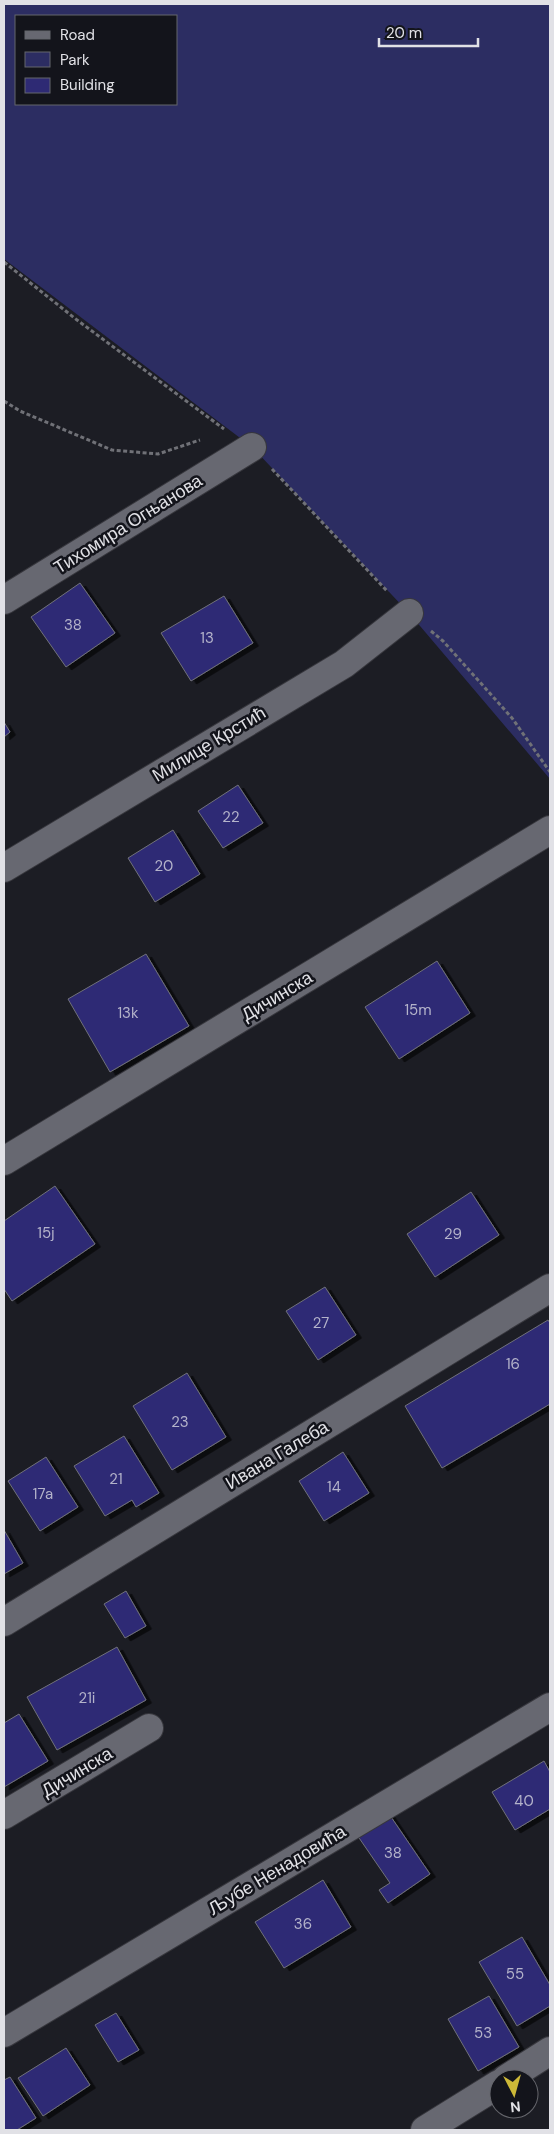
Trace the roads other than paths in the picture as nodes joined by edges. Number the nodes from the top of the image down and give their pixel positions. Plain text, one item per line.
1 (252, 447) road end
2 (4, 600) edge
3 (409, 613) road end
4 (550, 830) edge
5 (4, 868) edge
6 (4, 1161) edge
7 (550, 1288) edge
8 (4, 1622) edge
9 (550, 1707) edge
10 (150, 1728) dead end
11 (4, 1815) edge
12 (4, 2033) edge
13 (550, 2051) edge
14 (522, 2069) edge
15 (489, 2090) edge
16 (425, 2130) edge

1 - 2 street, Тихомира Огњанова
3 - 5 street, Милице Крстић
4 - 6 street, Дичинска
7 - 8 street, Ивана Галеба
9 - 12 street, Љубе Ненадовића
10 - 11 street, Дичинска
13 - 14 street
15 - 16 street

